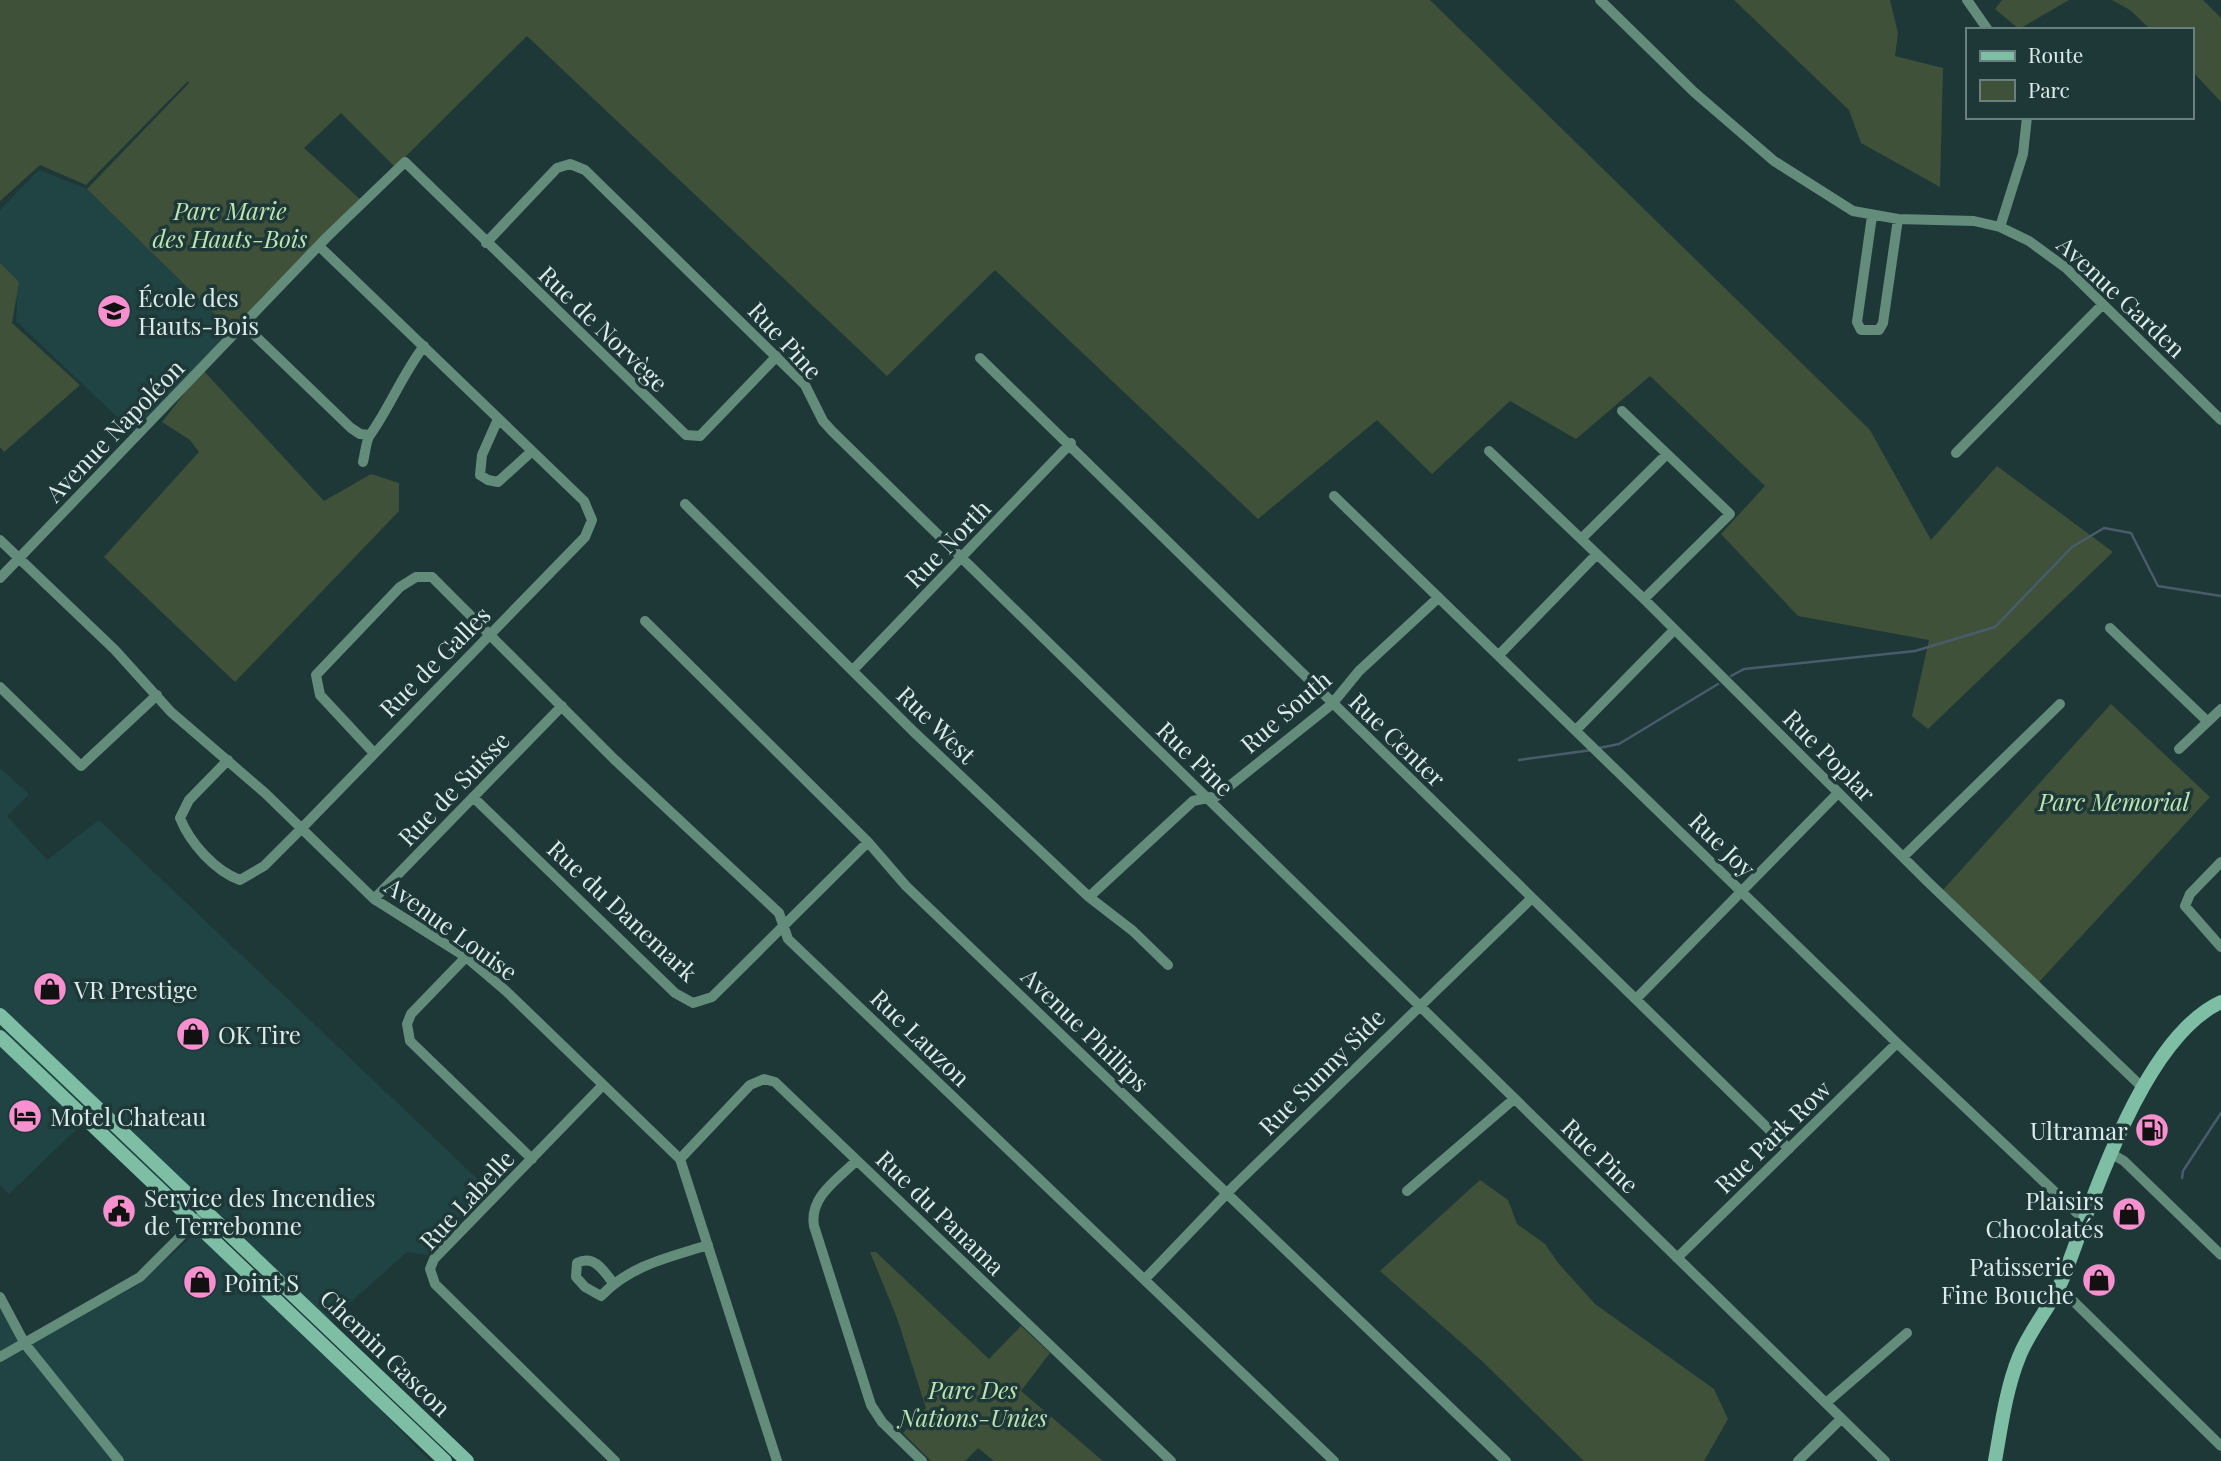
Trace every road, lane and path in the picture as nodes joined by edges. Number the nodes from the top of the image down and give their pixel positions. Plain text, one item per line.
1 (1600, 0) edge
2 (1967, 0) edge
3 (1988, 28) edge
4 (2030, 119) edge
5 (405, 162) joint
6 (1872, 216) junction
7 (1898, 219) junction
8 (2000, 227) junction
9 (486, 243) junction
10 (319, 246) junction
11 (2103, 304) junction
12 (244, 325) junction
13 (424, 346) junction
14 (777, 356) junction
15 (980, 358) dead end
16 (1622, 411) dead end
17 (498, 419) junction
18 (2221, 420) edge
19 (370, 435) junction
20 (1071, 443) junction
21 (1489, 451) dead end
22 (531, 452) junction
23 (1956, 453) dead end
24 (1667, 454) junction
25 (363, 462) dead end
26 (1334, 496) dead end
27 (685, 505) dead end
28 (1581, 539) junction
29 (0, 540) edge
30 (1597, 554) junction
31 (20, 559) junction
32 (962, 559) junction
33 (0, 578) edge
34 (1438, 598) junction
35 (1644, 599) junction
36 (645, 621) dead end
37 (2110, 628) dead end
38 (1674, 630) junction
39 (491, 635) junction
40 (1499, 655) junction
41 (853, 670) junction
42 (0, 687) edge
43 (157, 695) junction
44 (1332, 704) junction
45 (2060, 704) dead end
46 (562, 706) junction
47 (2221, 709) edge
48 (2207, 721) junction
49 (1576, 730) junction
50 (2179, 749) dead end
51 (373, 752) junction
52 (228, 761) junction
53 (1839, 793) junction
54 (473, 797) junction
55 (1207, 797) junction
56 (302, 829) junction
57 (868, 842) junction
58 (1904, 856) junction
59 (2221, 862) edge
60 (1741, 891) junction
61 (1090, 897) junction
62 (1532, 898) junction
63 (374, 899) junction
64 (783, 925) junction
65 (2221, 947) edge
66 (466, 957) junction
67 (1168, 965) dead end
68 (1636, 999) junction
69 (2221, 1002) edge
70 (1418, 1005) junction
71 (0, 1016) edge
72 (0, 1037) edge
73 (1897, 1043) junction
74 (603, 1085) junction
75 (2143, 1088) junction
76 (1514, 1098) junction
77 (1789, 1149) junction
78 (2112, 1154) junction
79 (532, 1159) junction
80 (680, 1159) junction
81 (856, 1161) junction
82 (1407, 1191) dead end
83 (1227, 1194) junction
84 (206, 1211) junction
85 (2086, 1217) junction
86 (193, 1223) junction
87 (708, 1245) junction
88 (2221, 1255) edge
89 (1677, 1258) junction
90 (1145, 1279) junction
91 (613, 1283) dead end
92 (2059, 1287) junction
93 (0, 1297) edge
94 (1907, 1333) dead end
95 (25, 1343) junction
96 (0, 1357) edge
97 (1826, 1403) junction
98 (1841, 1419) junction
99 (2221, 1446) edge
100 (605, 1451) junction
101 (119, 1461) edge
102 (445, 1461) edge
103 (467, 1461) edge
104 (595, 1461) edge
105 (615, 1461) edge
106 (777, 1461) edge
107 (922, 1461) edge
108 (1171, 1461) edge
109 (1334, 1461) edge
110 (1506, 1461) edge
111 (1798, 1461) edge
112 (1885, 1461) edge
113 (1994, 1461) edge

1 - 6 street, Avenue Garden
2 - 3 street
4 - 8 street
5 - 9 street, Rue de Norvège
5 - 10 street, Avenue Napoléon
6 - 7 street, Avenue Garden
6 - 7 street
7 - 8 street, Avenue Garden
8 - 11 street, Avenue Garden
9 - 14 street, Rue Pine
9 - 14 street, Rue de Norvège
10 - 12 street, Avenue Napoléon
10 - 13 street
11 - 18 street, Avenue Garden
11 - 23 street
12 - 19 street
12 - 31 street, Avenue Napoléon
13 - 17 street
13 - 19 street
14 - 32 street, Rue Pine
15 - 20 street, Rue Center
16 - 24 street
17 - 22 street
17 - 22 street
19 - 25 street
20 - 32 street, Rue North
20 - 44 street, Rue Center
21 - 28 street, Rue Poplar
22 - 39 street, Rue de Galles
24 - 28 street
24 - 35 street
26 - 34 street, Rue Joy
27 - 41 street, Rue West
28 - 30 street, Rue Poplar
29 - 31 street, Avenue Louise
30 - 35 street, Rue Poplar
30 - 40 street
31 - 33 street, Avenue Napoléon
31 - 43 street, Avenue Louise
32 - 41 street, Rue North
32 - 55 street, Rue Pine
34 - 40 street, Rue Joy
34 - 44 street, Rue South
35 - 38 street, Rue Poplar
36 - 57 street, Avenue Phillips
37 - 48 street
38 - 49 street
38 - 53 street, Rue Poplar
39 - 46 street, Rue Lauzon
39 - 51 street, Rue de Galles
39 - 51 street, Rue Lauzon
40 - 49 street, Rue Joy
41 - 61 street, Rue West
42 - 43 street
43 - 52 street, Avenue Louise
44 - 55 street, Rue South
44 - 62 street, Rue Center
45 - 58 street
46 - 54 street, Rue de Suisse
46 - 64 street, Rue Lauzon
47 - 48 street
48 - 50 street
49 - 60 street, Rue Joy
51 - 56 street, Rue de Galles
52 - 56 street, Avenue Louise
52 - 56 street, Rue de Galles
53 - 58 street, Rue Poplar
53 - 60 street
54 - 63 street, Rue de Suisse
54 - 64 street, Rue du Danemark
55 - 61 street, Rue South
55 - 70 street, Rue Pine
56 - 63 street, Avenue Louise
57 - 64 street, Rue du Danemark
57 - 83 street, Avenue Phillips
58 - 75 street, Rue Poplar
59 - 65 street
60 - 68 street
60 - 73 street, Rue Joy
61 - 67 street, Rue West
62 - 68 street, Rue Center
62 - 70 street, Rue Sunny Side
63 - 66 street, Avenue Louise
64 - 90 street, Rue Lauzon
66 - 74 street, Avenue Louise
66 - 79 street
68 - 77 street, Rue Center
69 - 75 main road
70 - 76 street, Rue Pine
70 - 83 street, Rue Sunny Side
71 - 84 main road, Chemin Gascon
72 - 86 main road, Chemin Gascon
73 - 77 street, Rue Park Row
73 - 85 street, Rue Joy
74 - 79 street, Rue Labelle
74 - 80 street, Avenue Louise
75 - 78 main road
76 - 82 street
76 - 89 street, Rue Pine
77 - 89 street, Rue Park Row
78 - 85 main road
78 - 88 street
79 - 100 street, Rue Labelle
80 - 81 street, Rue du Panama
80 - 87 street, Avenue Louise
81 - 107 street
81 - 108 street, Rue du Panama
83 - 90 street, Rue Sunny Side
83 - 110 street, Avenue Phillips
84 - 86 street
84 - 103 main road, Chemin Gascon
85 - 92 main road
86 - 95 street
86 - 102 main road, Chemin Gascon
87 - 91 street
87 - 106 street, Avenue Louise
89 - 97 street, Rue Pine
90 - 109 street, Rue Lauzon
92 - 99 street
92 - 113 main road
93 - 95 street
94 - 97 street
95 - 96 street
95 - 101 street
97 - 98 street, Rue Pine
98 - 111 street
98 - 112 street, Rue Pine
100 - 104 street
100 - 105 street, Rue Labelle

